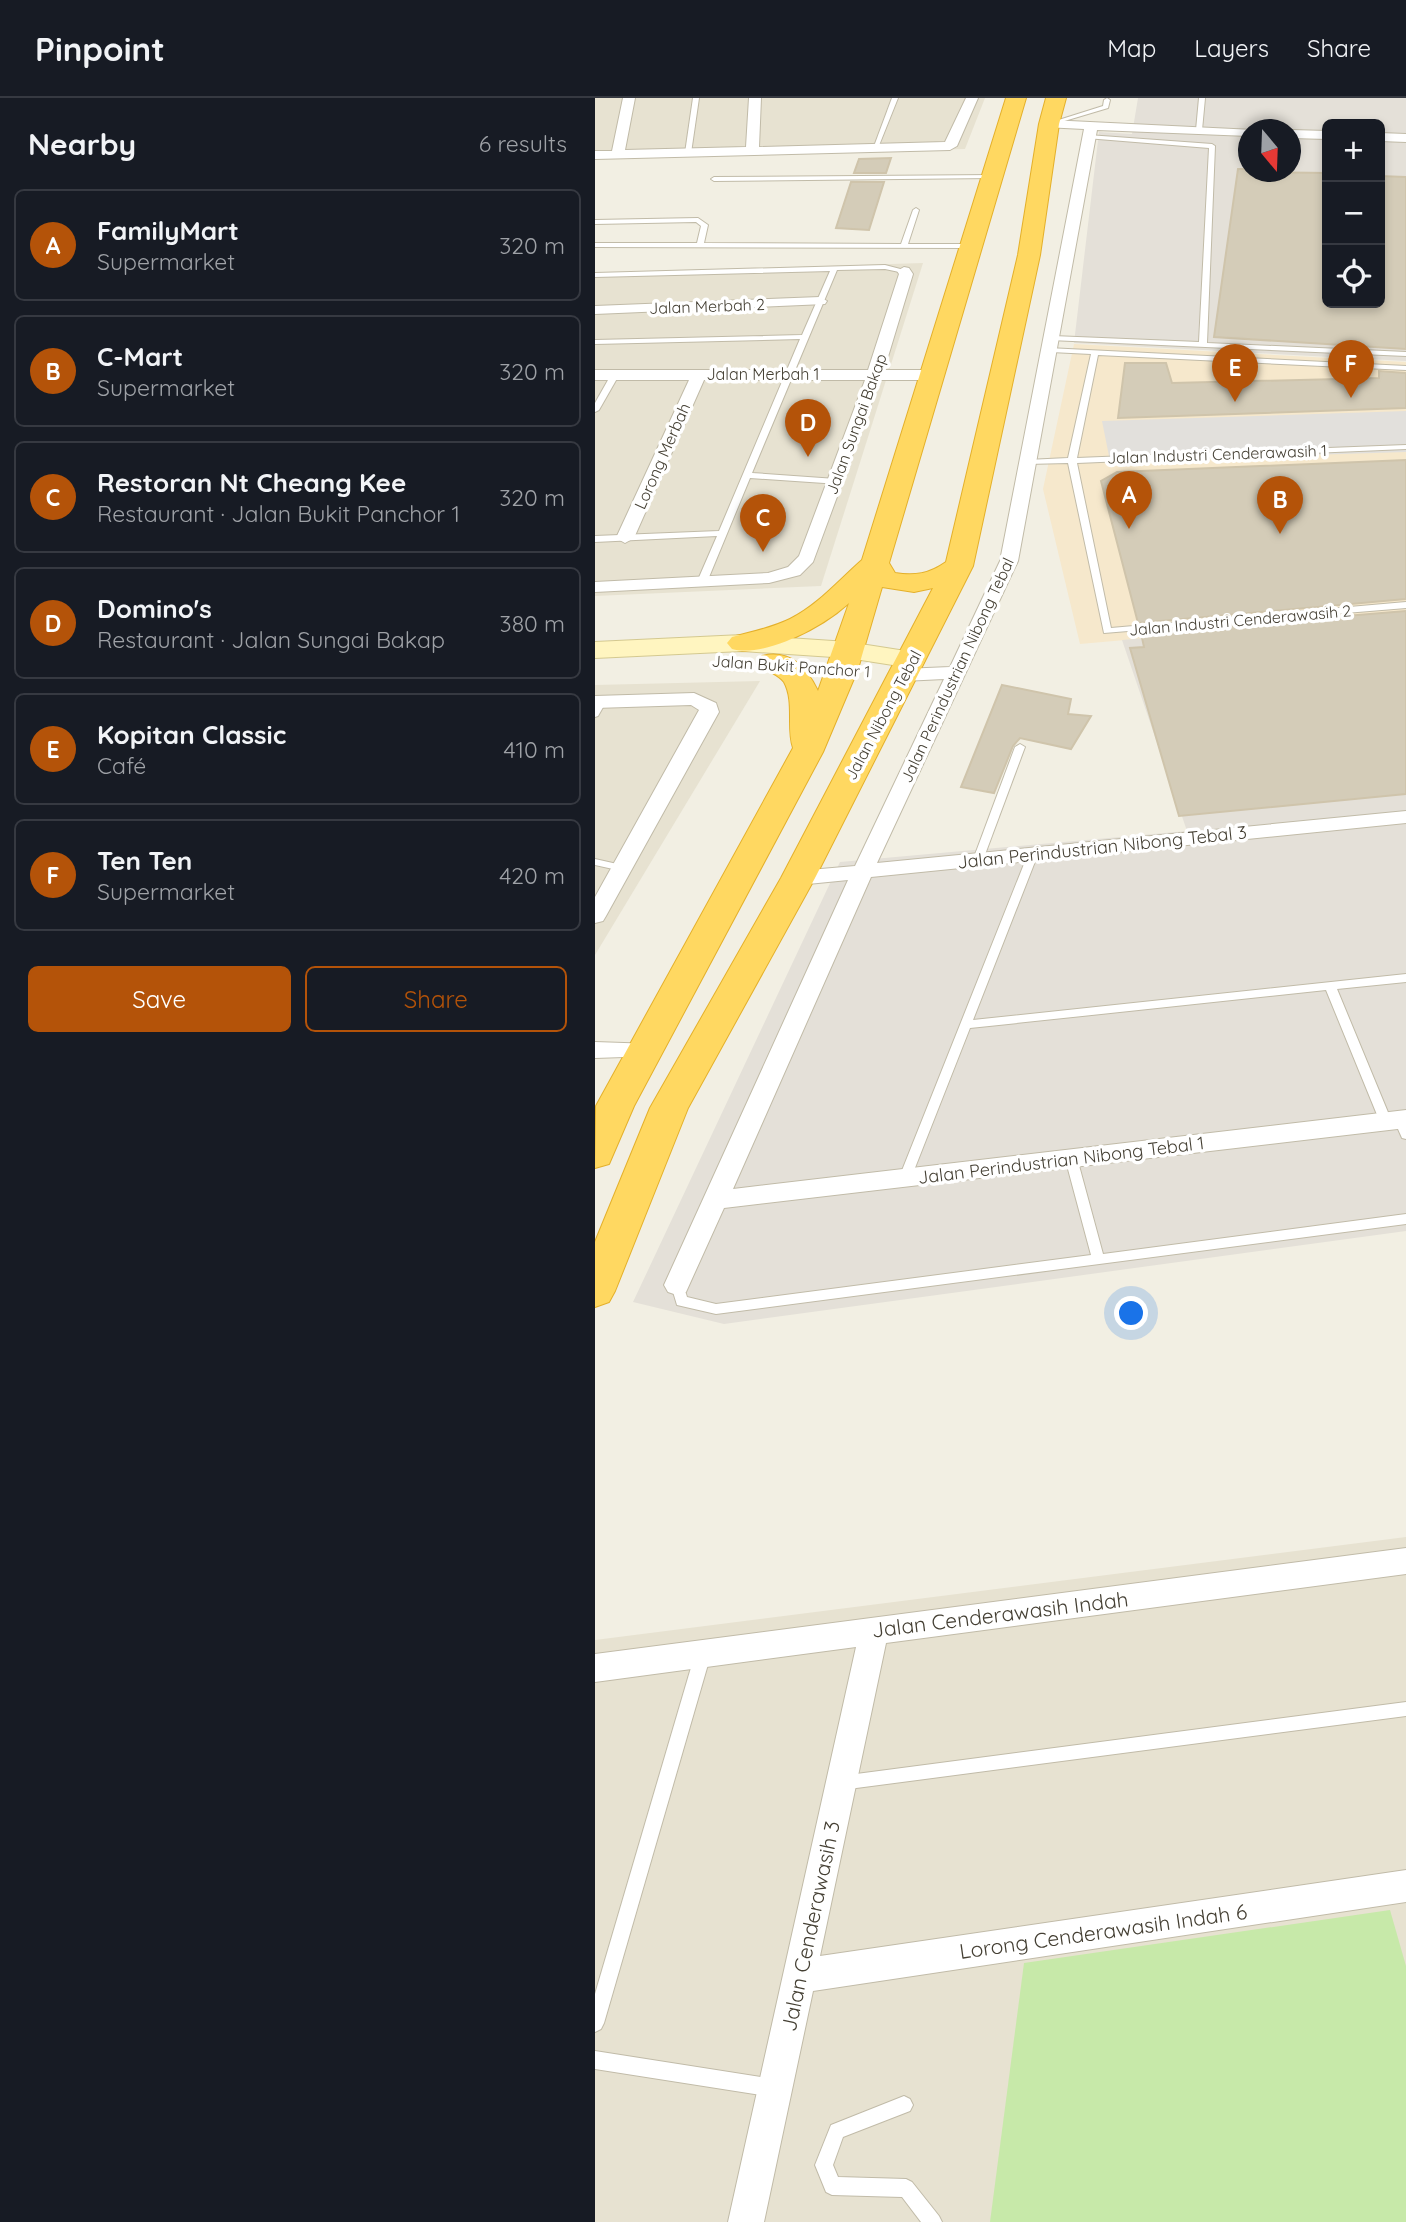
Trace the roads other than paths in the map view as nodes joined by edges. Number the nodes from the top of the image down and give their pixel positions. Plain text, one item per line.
1 (629, 98) edge
2 (696, 98) edge
3 (755, 98) edge
4 (895, 98) edge
5 (972, 98) edge
6 (1016, 98) edge
7 (1056, 98) edge
8 (1202, 98) edge
9 (1107, 100) dead end
10 (1049, 124) junction
11 (1199, 130) junction
12 (1089, 131) junction
13 (1238, 132) edge
14 (1301, 134) edge
15 (1322, 135) edge
16 (1385, 137) edge
17 (1406, 138) edge
18 (875, 148) junction
19 (752, 151) junction
20 (688, 153) junction
21 (595, 155) edge
22 (618, 155) junction
23 (993, 176) junction
24 (714, 179) dead end
25 (916, 209) dead end
26 (595, 222) edge
27 (595, 245) edge
28 (700, 245) junction
29 (904, 246) junction
30 (971, 246) junction
31 (834, 269) junction
32 (904, 271) joint
33 (595, 275) edge
34 (820, 301) junction
35 (595, 310) edge
36 (804, 337) junction
37 (595, 342) edge
38 (1052, 344) junction
39 (1203, 345) junction
40 (1095, 353) junction
41 (1406, 354) edge
42 (1406, 369) edge
43 (875, 373) junction
44 (615, 374) junction
45 (699, 374) junction
46 (791, 374) junction
47 (595, 375) edge
48 (932, 375) junction
49 (595, 410) edge
50 (1406, 447) edge
51 (1072, 460) junction
52 (1027, 461) junction
53 (746, 475) junction
54 (836, 482) junction
55 (722, 533) junction
56 (625, 538) junction
57 (595, 539) edge
58 (875, 563) junction
59 (959, 566) junction
60 (702, 582) junction
61 (595, 587) edge
62 (1406, 605) edge
63 (742, 643) junction
64 (595, 650) edge
65 (846, 659) junction
66 (773, 662) junction
67 (595, 665) edge
68 (907, 667) junction
69 (959, 672) junction
70 (597, 706) edge
71 (1020, 747) dead end
72 (807, 752) junction
73 (1406, 817) edge
74 (1033, 854) junction
75 (978, 860) junction
76 (595, 862) edge
77 (622, 868) junction
78 (863, 871) junction
79 (799, 878) junction
80 (595, 916) edge
81 (1406, 978) edge
82 (1330, 986) junction
83 (965, 1026) junction
84 (595, 1050) edge
85 (645, 1050) junction
86 (1399, 1124) edge
87 (595, 1154) edge
88 (1071, 1158) junction
89 (905, 1178) junction
90 (716, 1200) junction
91 (1406, 1219) edge
92 (1098, 1259) junction
93 (677, 1285) joint
94 (595, 1291) edge
95 (1406, 1561) edge
96 (874, 1630) junction
97 (704, 1653) junction
98 (595, 1668) edge
99 (1406, 1709) edge
100 (841, 1783) junction
101 (1406, 1886) edge
102 (800, 1976) junction
103 (595, 2023) edge
104 (595, 2060) edge
105 (775, 2088) junction
106 (904, 2105) dead end
107 (746, 2222) edge
108 (933, 2222) edge

1 - 22 street
2 - 20 lane
3 - 19 street
4 - 18 lane
5 - 18 street
6 - 23 highway
7 - 10 highway, Jalan Nibong Tebal
8 - 11 lane
9 - 10 lane
10 - 12 street
10 - 59 highway, Jalan Nibong Tebal
11 - 12 street
11 - 13 street
12 - 38 street, Jalan Perindustrian Nibong Tebal
12 - 39 lane
14 - 15 street
16 - 17 street
18 - 19 street
19 - 20 street
20 - 22 street
21 - 22 street
23 - 24 lane
23 - 30 highway
25 - 29 lane
26 - 28 lane
27 - 28 lane
28 - 29 lane
29 - 30 lane
30 - 48 highway
31 - 32 lane
31 - 33 lane
31 - 34 lane
32 - 43 street, Jalan Sungai Bakap
34 - 35 street, Jalan Merbah 2
34 - 36 lane
36 - 37 lane
36 - 46 lane
38 - 39 lane
38 - 40 lane
38 - 52 street, Jalan Perindustrian Nibong Tebal
39 - 41 lane
40 - 42 lane
40 - 51 lane, Jalan Industri Cenderawasih 2
43 - 46 street, Jalan Merbah 1
43 - 48 street, Jalan Merbah 1
43 - 54 street, Jalan Sungai Bakap
44 - 45 street, Jalan Merbah 1
44 - 47 street, Jalan Merbah 1
44 - 49 lane
45 - 46 street, Jalan Merbah 1
45 - 56 street, Lorong Merbah
46 - 53 lane
48 - 58 highway
50 - 51 lane, Jalan Industri Cenderawasih 1
51 - 52 lane, Jalan Industri Cenderawasih 1
51 - 62 lane, Jalan Industri Cenderawasih 2
52 - 69 street, Jalan Perindustrian Nibong Tebal
53 - 54 lane
53 - 55 lane
54 - 60 street, Jalan Sungai Bakap
55 - 56 lane
55 - 60 lane
56 - 57 lane
58 - 59 highway
58 - 63 highway
58 - 65 highway
59 - 68 highway, Jalan Nibong Tebal
60 - 61 street
63 - 64 street
63 - 65 street
65 - 66 street, Jalan Bukit Panchor 1
65 - 68 street, Jalan Bukit Panchor 1
65 - 72 highway
66 - 67 street, Jalan Bukit Panchor 1
66 - 72 highway
68 - 69 street
68 - 79 highway, Jalan Nibong Tebal
69 - 78 street, Jalan Perindustrian Nibong Tebal
70 - 77 street
71 - 75 lane
72 - 85 highway
73 - 74 street, Jalan Perindustrian Nibong Tebal 3
74 - 75 street, Jalan Perindustrian Nibong Tebal 3
74 - 83 lane
75 - 78 street, Jalan Perindustrian Nibong Tebal 3
76 - 77 lane
77 - 80 street
78 - 79 street, Jalan Perindustrian Nibong Tebal 3
78 - 90 street, Jalan Perindustrian Nibong Tebal
79 - 94 highway, Jalan Nibong Tebal
81 - 82 lane
82 - 83 lane
82 - 86 lane
83 - 89 lane
84 - 85 street
85 - 87 highway
86 - 88 street, Jalan Perindustrian Nibong Tebal 1
88 - 89 street, Jalan Perindustrian Nibong Tebal 1
88 - 92 lane
89 - 90 street, Jalan Perindustrian Nibong Tebal 1
90 - 93 street, Jalan Perindustrian Nibong Tebal
91 - 92 lane
92 - 93 lane
95 - 96 street, Jalan Cenderawasih Indah
96 - 97 street, Jalan Cenderawasih Indah
96 - 100 street, Jalan Cenderawasih 3
97 - 98 street, Jalan Cenderawasih Indah
97 - 103 lane
99 - 100 lane
100 - 102 street, Jalan Cenderawasih 3
101 - 102 street, Lorong Cenderawasih Indah 6
102 - 105 street, Jalan Cenderawasih 3
104 - 105 lane
105 - 107 street, Jalan Cenderawasih 3
106 - 108 lane

